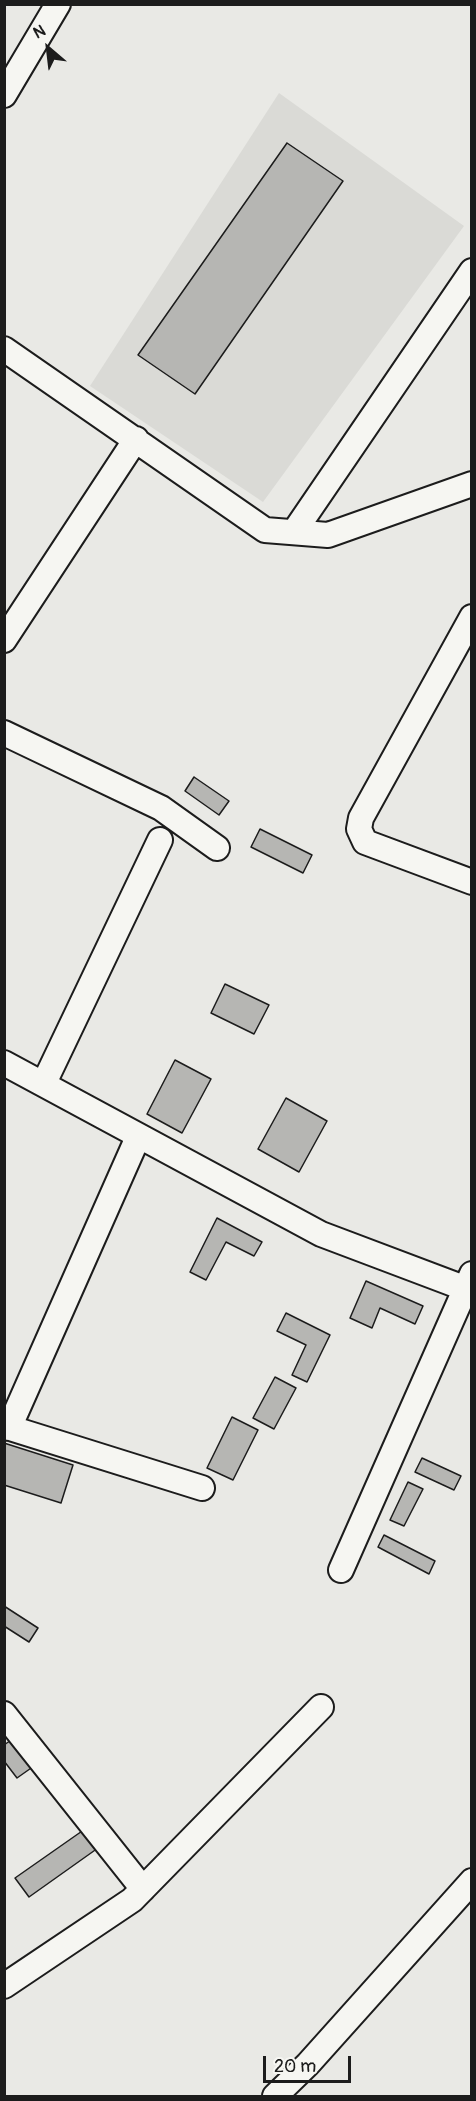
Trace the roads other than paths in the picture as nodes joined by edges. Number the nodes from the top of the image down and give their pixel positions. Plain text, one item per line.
1 (58, 4) edge
2 (4, 95) edge
3 (471, 271) edge
4 (4, 349) edge
5 (136, 440) junction
6 (471, 484) edge
7 (294, 532) junction
8 (471, 617) edge
9 (4, 640) edge
10 (4, 733) edge
11 (160, 840) dead end
12 (218, 848) dead end
13 (471, 882) edge
14 (4, 1063) edge
15 (44, 1083) junction
16 (138, 1137) junction
17 (470, 1284) edge
18 (7, 1427) edge
19 (202, 1488) dead end
20 (341, 1570) dead end
21 (321, 1707) dead end
22 (4, 1714) edge
23 (471, 1881) edge
24 (143, 1888) junction
25 (4, 1986) edge
26 (275, 2097) edge

1 - 2 street
3 - 7 street
4 - 5 street
5 - 7 street
5 - 9 street
6 - 7 street
8 - 13 street
10 - 12 street
11 - 15 street
14 - 15 street
15 - 16 street
16 - 17 street
16 - 18 street
17 - 20 street
18 - 19 street
21 - 24 street
22 - 24 street
23 - 26 street
24 - 25 street

